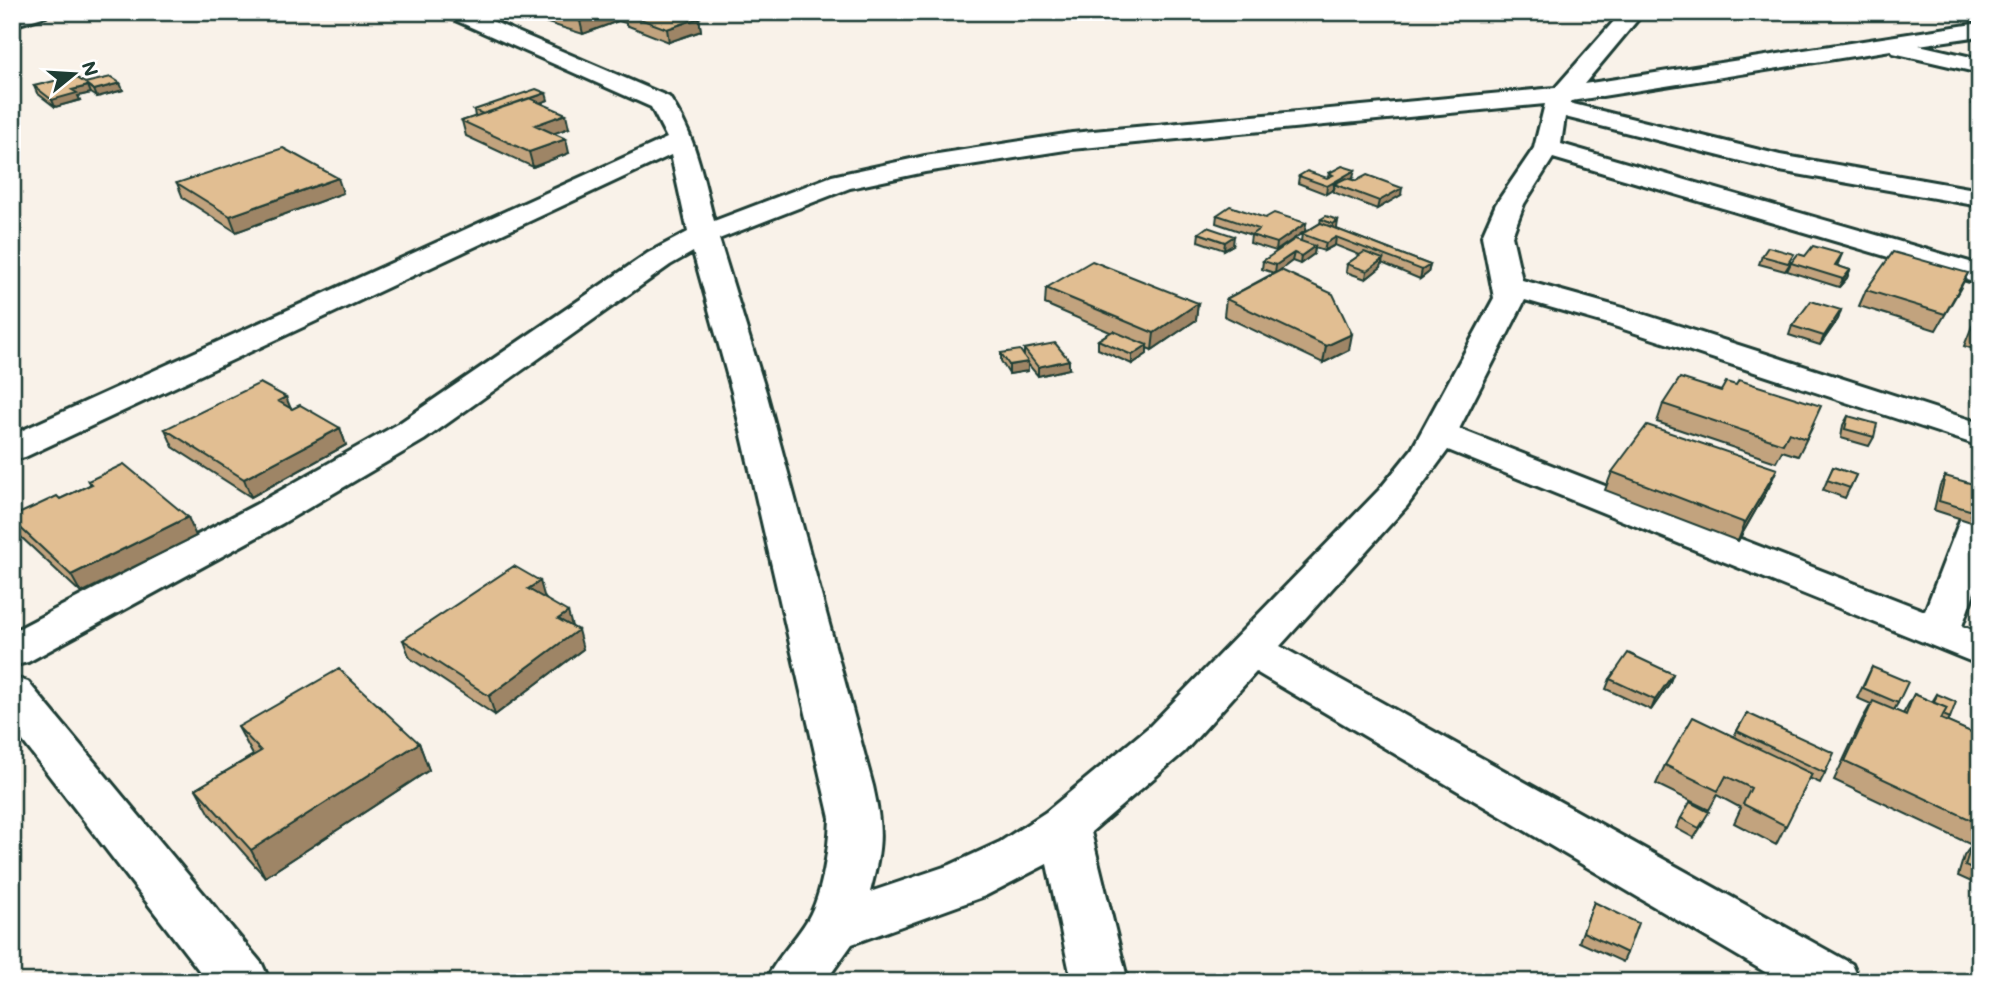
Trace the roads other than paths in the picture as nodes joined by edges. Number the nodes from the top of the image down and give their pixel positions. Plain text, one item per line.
1 (39, 12) edge
2 (453, 12) edge
3 (1623, 15) edge
4 (12, 20) edge
5 (1980, 29) edge
6 (1886, 44) junction
7 (1980, 66) edge
8 (1559, 101) junction
9 (681, 141) junction
10 (1547, 148) junction
11 (1980, 198) edge
12 (703, 235) junction
13 (1980, 275) edge
14 (1509, 286) junction
15 (1437, 433) junction
16 (1980, 435) edge
17 (12, 449) edge
18 (1980, 520) edge
19 (1938, 633) junction
20 (1253, 650) junction
21 (1980, 650) edge
22 (12, 651) edge
23 (12, 694) edge
24 (1064, 826) junction
25 (833, 927) junction
26 (242, 982) edge
27 (793, 982) edge
28 (1100, 982) edge
29 (1832, 982) edge

1 - 4 street
2 - 9 street
3 - 8 street
5 - 6 street
6 - 7 street
6 - 8 street
8 - 10 street
8 - 11 street
8 - 12 street
9 - 12 street
9 - 17 street
10 - 13 street
10 - 14 street
12 - 22 street
12 - 25 street
14 - 15 street
14 - 16 street
15 - 19 street
15 - 20 street
18 - 19 street
19 - 21 street
20 - 24 street
20 - 29 street
23 - 26 street
24 - 25 street
24 - 28 street
25 - 27 street

